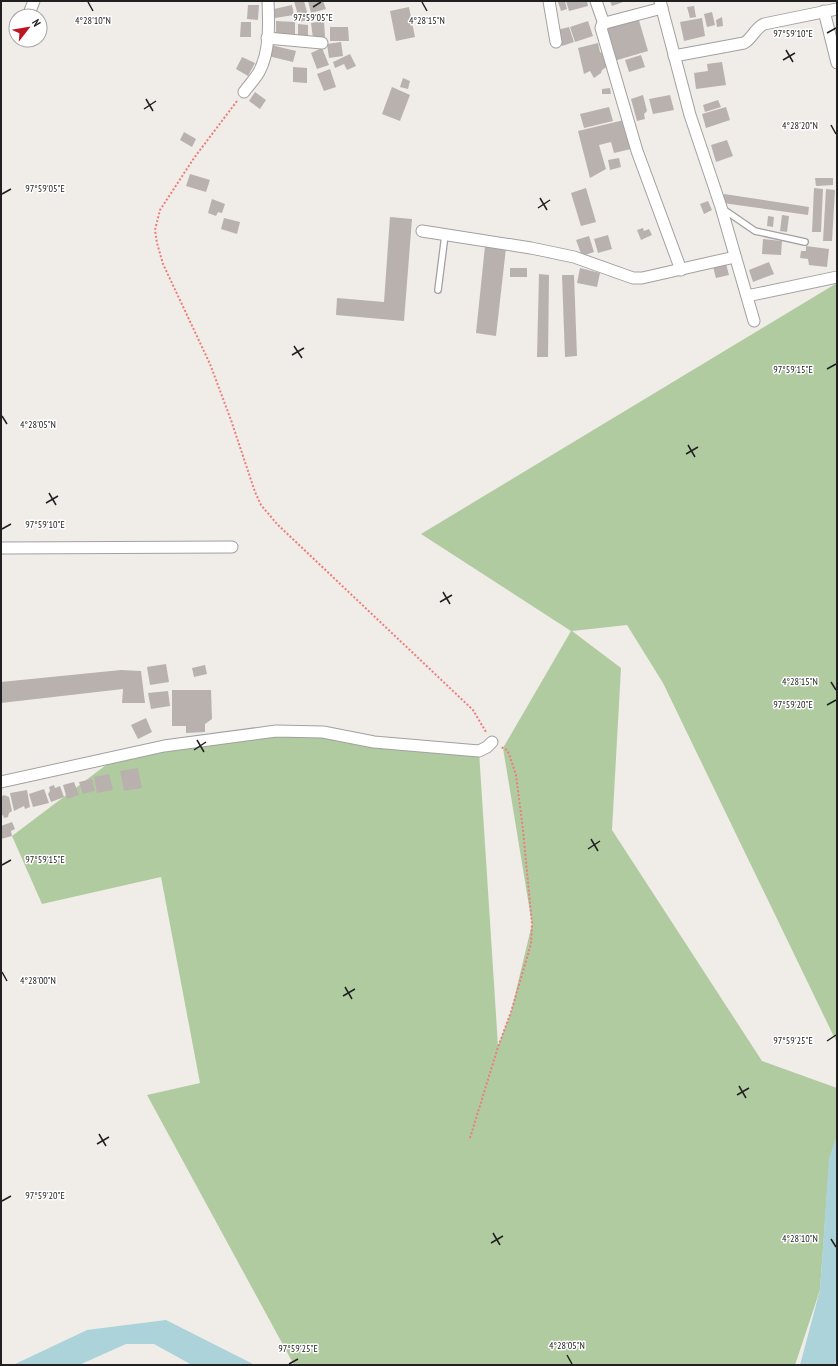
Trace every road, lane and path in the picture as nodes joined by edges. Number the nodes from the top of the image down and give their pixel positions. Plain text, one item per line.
1 (268, 1) edge
2 (549, 1) edge
3 (596, 1) edge
4 (661, 4) edge
5 (837, 9) edge
6 (824, 11) junction
7 (604, 24) junction
8 (267, 38) junction
9 (556, 42) dead end
10 (322, 43) dead end
11 (674, 56) junction
12 (837, 63) edge
13 (244, 92) joint
14 (721, 207) junction
15 (422, 231) dead end
16 (445, 235) junction
17 (805, 242) dead end
18 (735, 257) junction
19 (681, 270) junction
20 (837, 277) edge
21 (438, 290) dead end
22 (747, 296) junction
23 (754, 321) dead end
24 (232, 547) dead end
25 (1, 548) edge
26 (492, 742) junction
27 (1, 782) edge
28 (470, 1138) dead end

1 - 8 street
2 - 9 street
3 - 7 street
4 - 7 street
4 - 11 street
5 - 6 street
6 - 11 street
6 - 12 street
7 - 19 street
8 - 10 street
8 - 13 street
11 - 14 street
13 - 26 path
14 - 17 lane
14 - 18 street
15 - 16 street
16 - 19 street
16 - 21 lane
18 - 19 street
18 - 22 street
20 - 22 street
22 - 23 street
24 - 25 street
26 - 27 street
26 - 28 path

